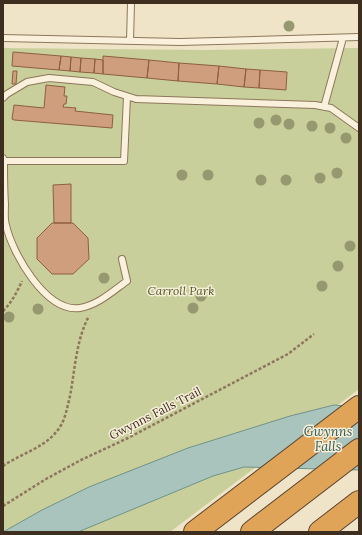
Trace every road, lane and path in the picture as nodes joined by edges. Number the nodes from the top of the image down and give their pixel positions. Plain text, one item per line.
1 (131, 3) edge
2 (359, 37) edge
3 (3, 38) edge
4 (343, 38) junction
5 (130, 41) junction
6 (127, 97) junction
7 (3, 98) edge
8 (324, 107) junction
9 (359, 128) edge
10 (3, 159) edge
11 (122, 259) dead end
12 (27, 270) junction
13 (105, 297) junction
14 (3, 311) edge
15 (314, 334) dead end
16 (359, 407) edge
17 (359, 450) edge
18 (3, 466) edge
19 (359, 502) edge
20 (3, 506) edge
21 (195, 532) edge
22 (252, 532) edge
23 (320, 532) edge

1 - 5 lane
2 - 4 lane
3 - 5 lane
4 - 5 lane
4 - 8 lane
6 - 7 lane
6 - 8 lane
6 - 10 lane
8 - 9 lane
10 - 12 lane
11 - 13 lane
12 - 13 lane
12 - 14 path
13 - 18 path
15 - 20 path, Gwynns Falls Trail
16 - 21 highway
17 - 22 highway
19 - 23 highway

